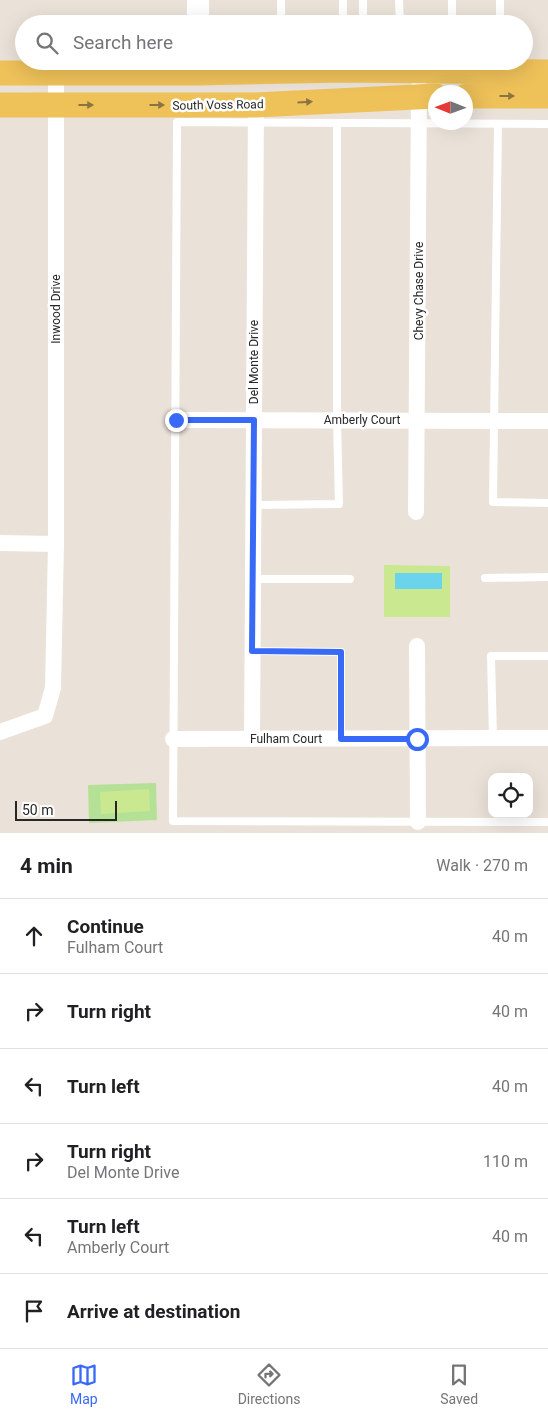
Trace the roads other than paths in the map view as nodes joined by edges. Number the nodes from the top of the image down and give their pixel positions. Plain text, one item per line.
1 (198, 0) edge
2 (281, 0) edge
3 (343, 0) edge
4 (363, 0) edge
5 (399, 0) edge
6 (452, 0) edge
7 (500, 0) edge
8 (198, 15) edge
9 (281, 15) edge
10 (343, 15) edge
11 (363, 15) edge
12 (400, 15) edge
13 (452, 15) edge
14 (500, 15) edge
15 (127, 70) edge
16 (198, 70) edge
17 (408, 70) edge
18 (532, 70) edge
19 (548, 72) edge
20 (0, 73) edge
21 (56, 73) junction
22 (427, 96) edge
23 (473, 96) edge
24 (548, 96) edge
25 (0, 105) edge
26 (57, 105) junction
27 (197, 105) junction
28 (256, 114) junction
29 (337, 123) junction
30 (420, 124) junction
31 (498, 124) junction
32 (548, 124) edge
33 (176, 420) junction
34 (254, 420) junction
35 (337, 420) junction
36 (418, 421) junction
37 (494, 421) junction
38 (548, 421) edge
39 (548, 503) edge
40 (253, 504) junction
41 (416, 512) dead end
42 (0, 543) edge
43 (56, 544) junction
44 (548, 577) edge
45 (253, 578) junction
46 (485, 578) dead end
47 (350, 580) dead end
48 (417, 646) dead end
49 (252, 651) junction
50 (548, 656) edge
51 (0, 732) edge
52 (548, 738) edge
53 (174, 739) junction
54 (252, 739) junction
55 (341, 739) junction
56 (417, 739) junction
57 (492, 739) junction
58 (418, 822) junction
59 (548, 822) edge

1 - 8 street
2 - 9 lane
3 - 10 lane
4 - 11 lane
5 - 12 lane
6 - 13 lane
7 - 14 lane
15 - 21 main road
16 - 27 street
17 - 22 street, Chevy Chase Drive
18 - 19 main road
20 - 21 main road
21 - 26 street, Inwood Drive
28 -> 22 main road, South Voss Road
22 - 30 street, Chevy Chase Drive
23 -> 24 main road
25 - 26 main road, South Voss Road
26 -> 27 main road, South Voss Road
26 - 43 street, Inwood Drive
27 - 28 main road, South Voss Road
28 - 29 lane
28 - 33 lane
28 - 34 street, Del Monte Drive
29 - 30 lane
29 - 35 lane
30 - 31 lane
30 - 36 street, Chevy Chase Drive
31 - 32 lane
31 - 37 lane
33 - 34 street, Amberly Court
33 - 53 lane
34 - 35 street, Amberly Court
34 - 40 street, Del Monte Drive
35 - 36 street, Amberly Court
35 - 40 lane
36 - 37 street, Amberly Court
36 - 41 street, Chevy Chase Drive
37 - 38 street, Amberly Court
37 - 39 lane
40 - 45 street, Del Monte Drive
42 - 43 street
43 - 51 street, Inwood Drive
44 - 46 lane
45 - 47 lane
45 - 49 street, Del Monte Drive
48 - 56 street
49 - 54 street, Del Monte Drive
49 - 55 lane
50 - 57 lane
52 - 57 street, Fulham Court
53 - 54 street, Fulham Court
53 - 58 lane
54 - 55 street, Fulham Court
55 - 56 street, Fulham Court
56 - 57 street, Fulham Court
56 - 58 street
58 - 59 lane

